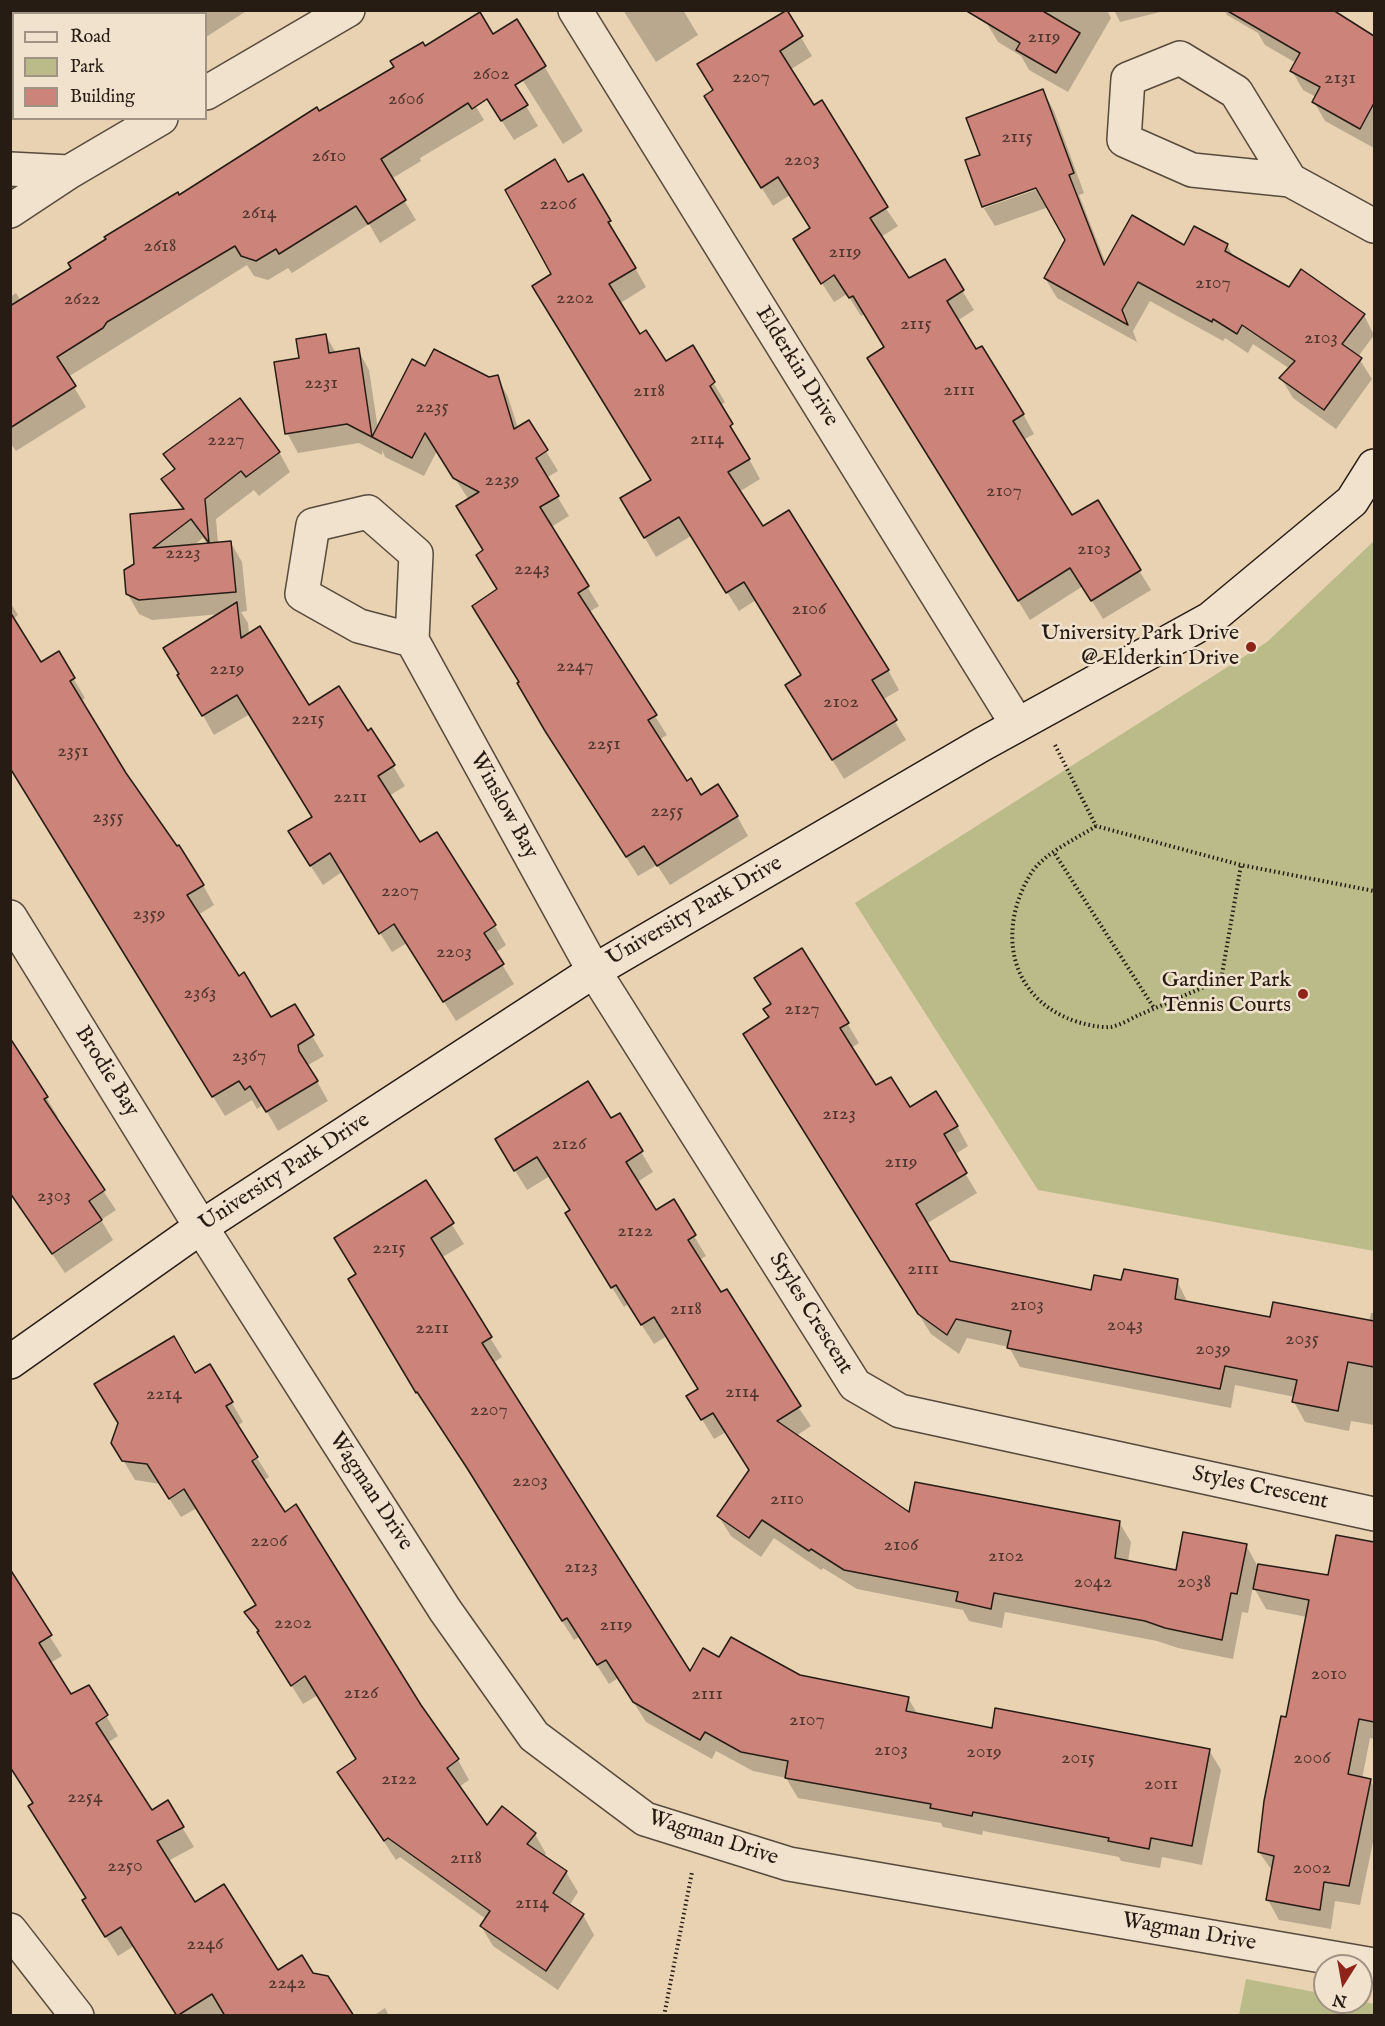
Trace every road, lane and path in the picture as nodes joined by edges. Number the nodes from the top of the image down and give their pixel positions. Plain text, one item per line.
1 (348, 10) edge
2 (575, 10) edge
3 (207, 92) edge
4 (158, 120) edge
5 (10, 170) edge
6 (69, 172) junction
7 (1290, 180) junction
8 (10, 212) edge
9 (1374, 226) edge
10 (1374, 465) edge
11 (412, 640) dead end
12 (1028, 719) junction
13 (1096, 826) junction
14 (1055, 854) junction
15 (1240, 865) junction
16 (1374, 891) edge
17 (10, 917) edge
18 (594, 971) junction
19 (1154, 1008) junction
20 (201, 1227) junction
21 (10, 1362) edge
22 (1374, 1514) edge
23 (699, 1836) junction
24 (10, 1930) edge
25 (1374, 1965) edge
26 (77, 2016) edge
27 (664, 2016) edge

1 - 3 street
2 - 12 street, Elderkin Drive
4 - 6 street
5 - 6 street
6 - 8 street
7 - 7 street
7 - 9 street
10 - 12 street, University Park Drive
11 - 18 street, Winslow Bay
12 - 13 path
12 - 18 street, University Park Drive
13 - 14 path
13 - 15 path
14 - 19 path
14 - 19 path
15 - 16 path
15 - 19 path
17 - 20 street, Brodie Bay
18 - 20 street, University Park Drive
18 - 22 street, Styles Crescent
20 - 21 street, University Park Drive
20 - 23 street, Wagman Drive
23 - 25 street, Wagman Drive
23 - 27 path
24 - 26 street

